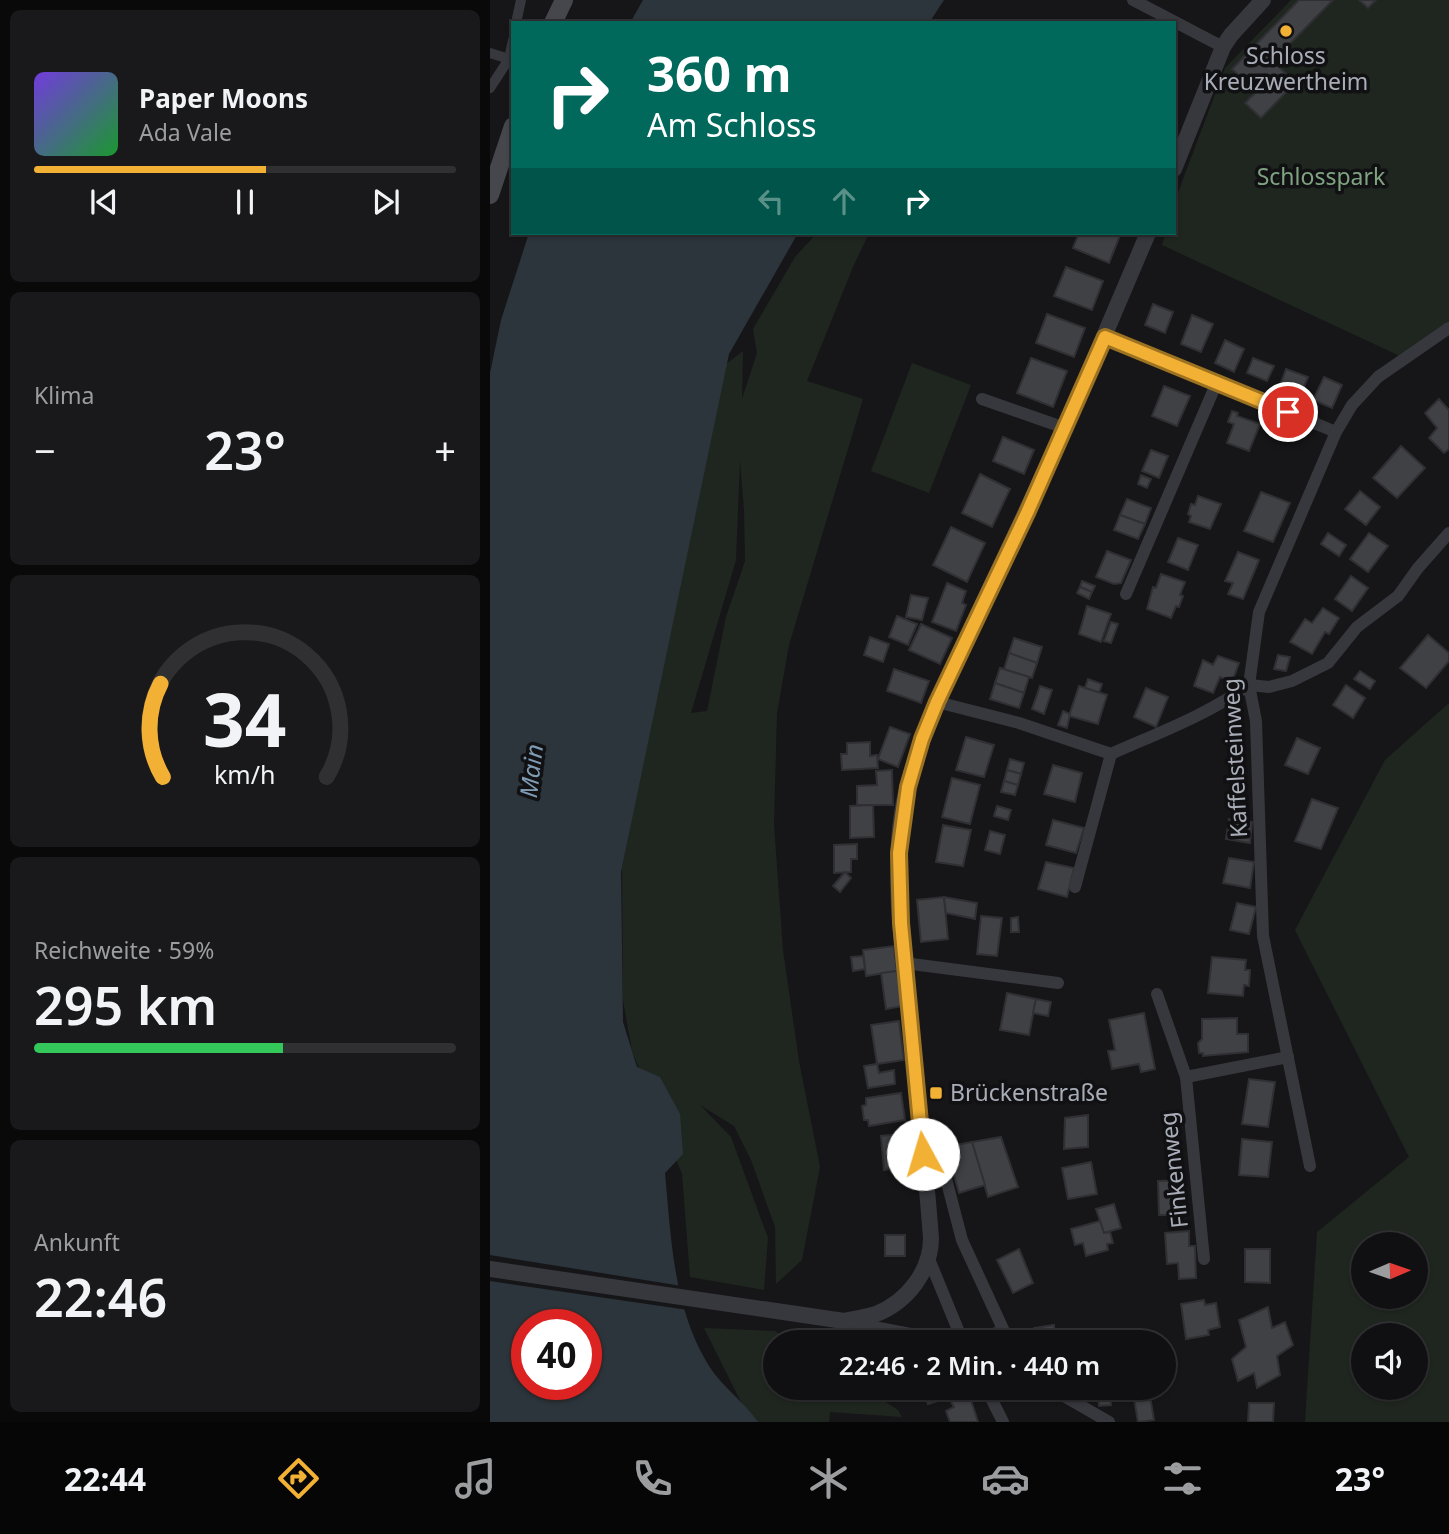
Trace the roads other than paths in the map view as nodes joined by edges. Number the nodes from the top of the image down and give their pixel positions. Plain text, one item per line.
1 (521, 0) edge
2 (564, 0) edge
3 (1133, 0) edge
4 (1263, 0) edge
5 (516, 21) edge
6 (554, 21) edge
7 (1173, 21) edge
8 (1176, 22) edge
9 (1223, 47) junction
10 (511, 49) edge
11 (490, 53) edge
12 (509, 58) junction
13 (490, 88) edge
14 (511, 132) edge
15 (1176, 164) edge
16 (490, 195) edge
17 (1147, 235) edge
18 (1449, 328) edge
19 (1105, 337) junction
20 (1217, 382) junction
21 (982, 399) dead end
22 (1065, 428) junction
23 (1336, 432) junction
24 (1449, 533) edge
25 (1126, 594) dead end
26 (1249, 685) junction
27 (937, 702) junction
28 (1111, 754) junction
29 (1075, 887) dead end
30 (904, 963) junction
31 (1058, 983) dead end
32 (1157, 994) dead end
33 (1288, 1057) junction
34 (1186, 1077) junction
35 (920, 1129) junction
36 (1310, 1166) dead end
37 (929, 1259) junction
38 (1204, 1259) dead end
39 (490, 1269) edge
40 (838, 1321) junction
41 (887, 1330) edge
42 (958, 1330) edge
43 (1003, 1330) edge
44 (992, 1400) edge
45 (1071, 1400) edge
46 (1003, 1422) edge
47 (1109, 1422) edge

1 - 5 street
2 - 6 main road
3 - 7 street
4 - 9 street
8 - 9 street
9 - 15 street
10 - 12 street
11 - 12 street
12 - 13 street
14 - 16 main road
17 - 19 street
18 - 23 street, Kaffelsteinweg
19 - 20 street
19 - 22 street
20 - 23 street
20 - 25 street
21 - 22 street
22 - 27 street
23 - 26 street, Kaffelsteinweg
24 - 26 street
26 - 28 street
26 - 33 street, Kaffelsteinweg
27 - 28 street
27 - 30 street
28 - 29 street
30 - 31 street
30 - 35 street
32 - 34 street, Finkenweg
33 - 34 street, Finkenweg
33 - 36 street, Kaffelsteinweg
34 - 38 street, Finkenweg
35 - 37 street
35 - 43 street
37 - 40 street
37 - 42 street
39 - 40 street
40 - 41 street
44 - 46 street
45 - 47 street

